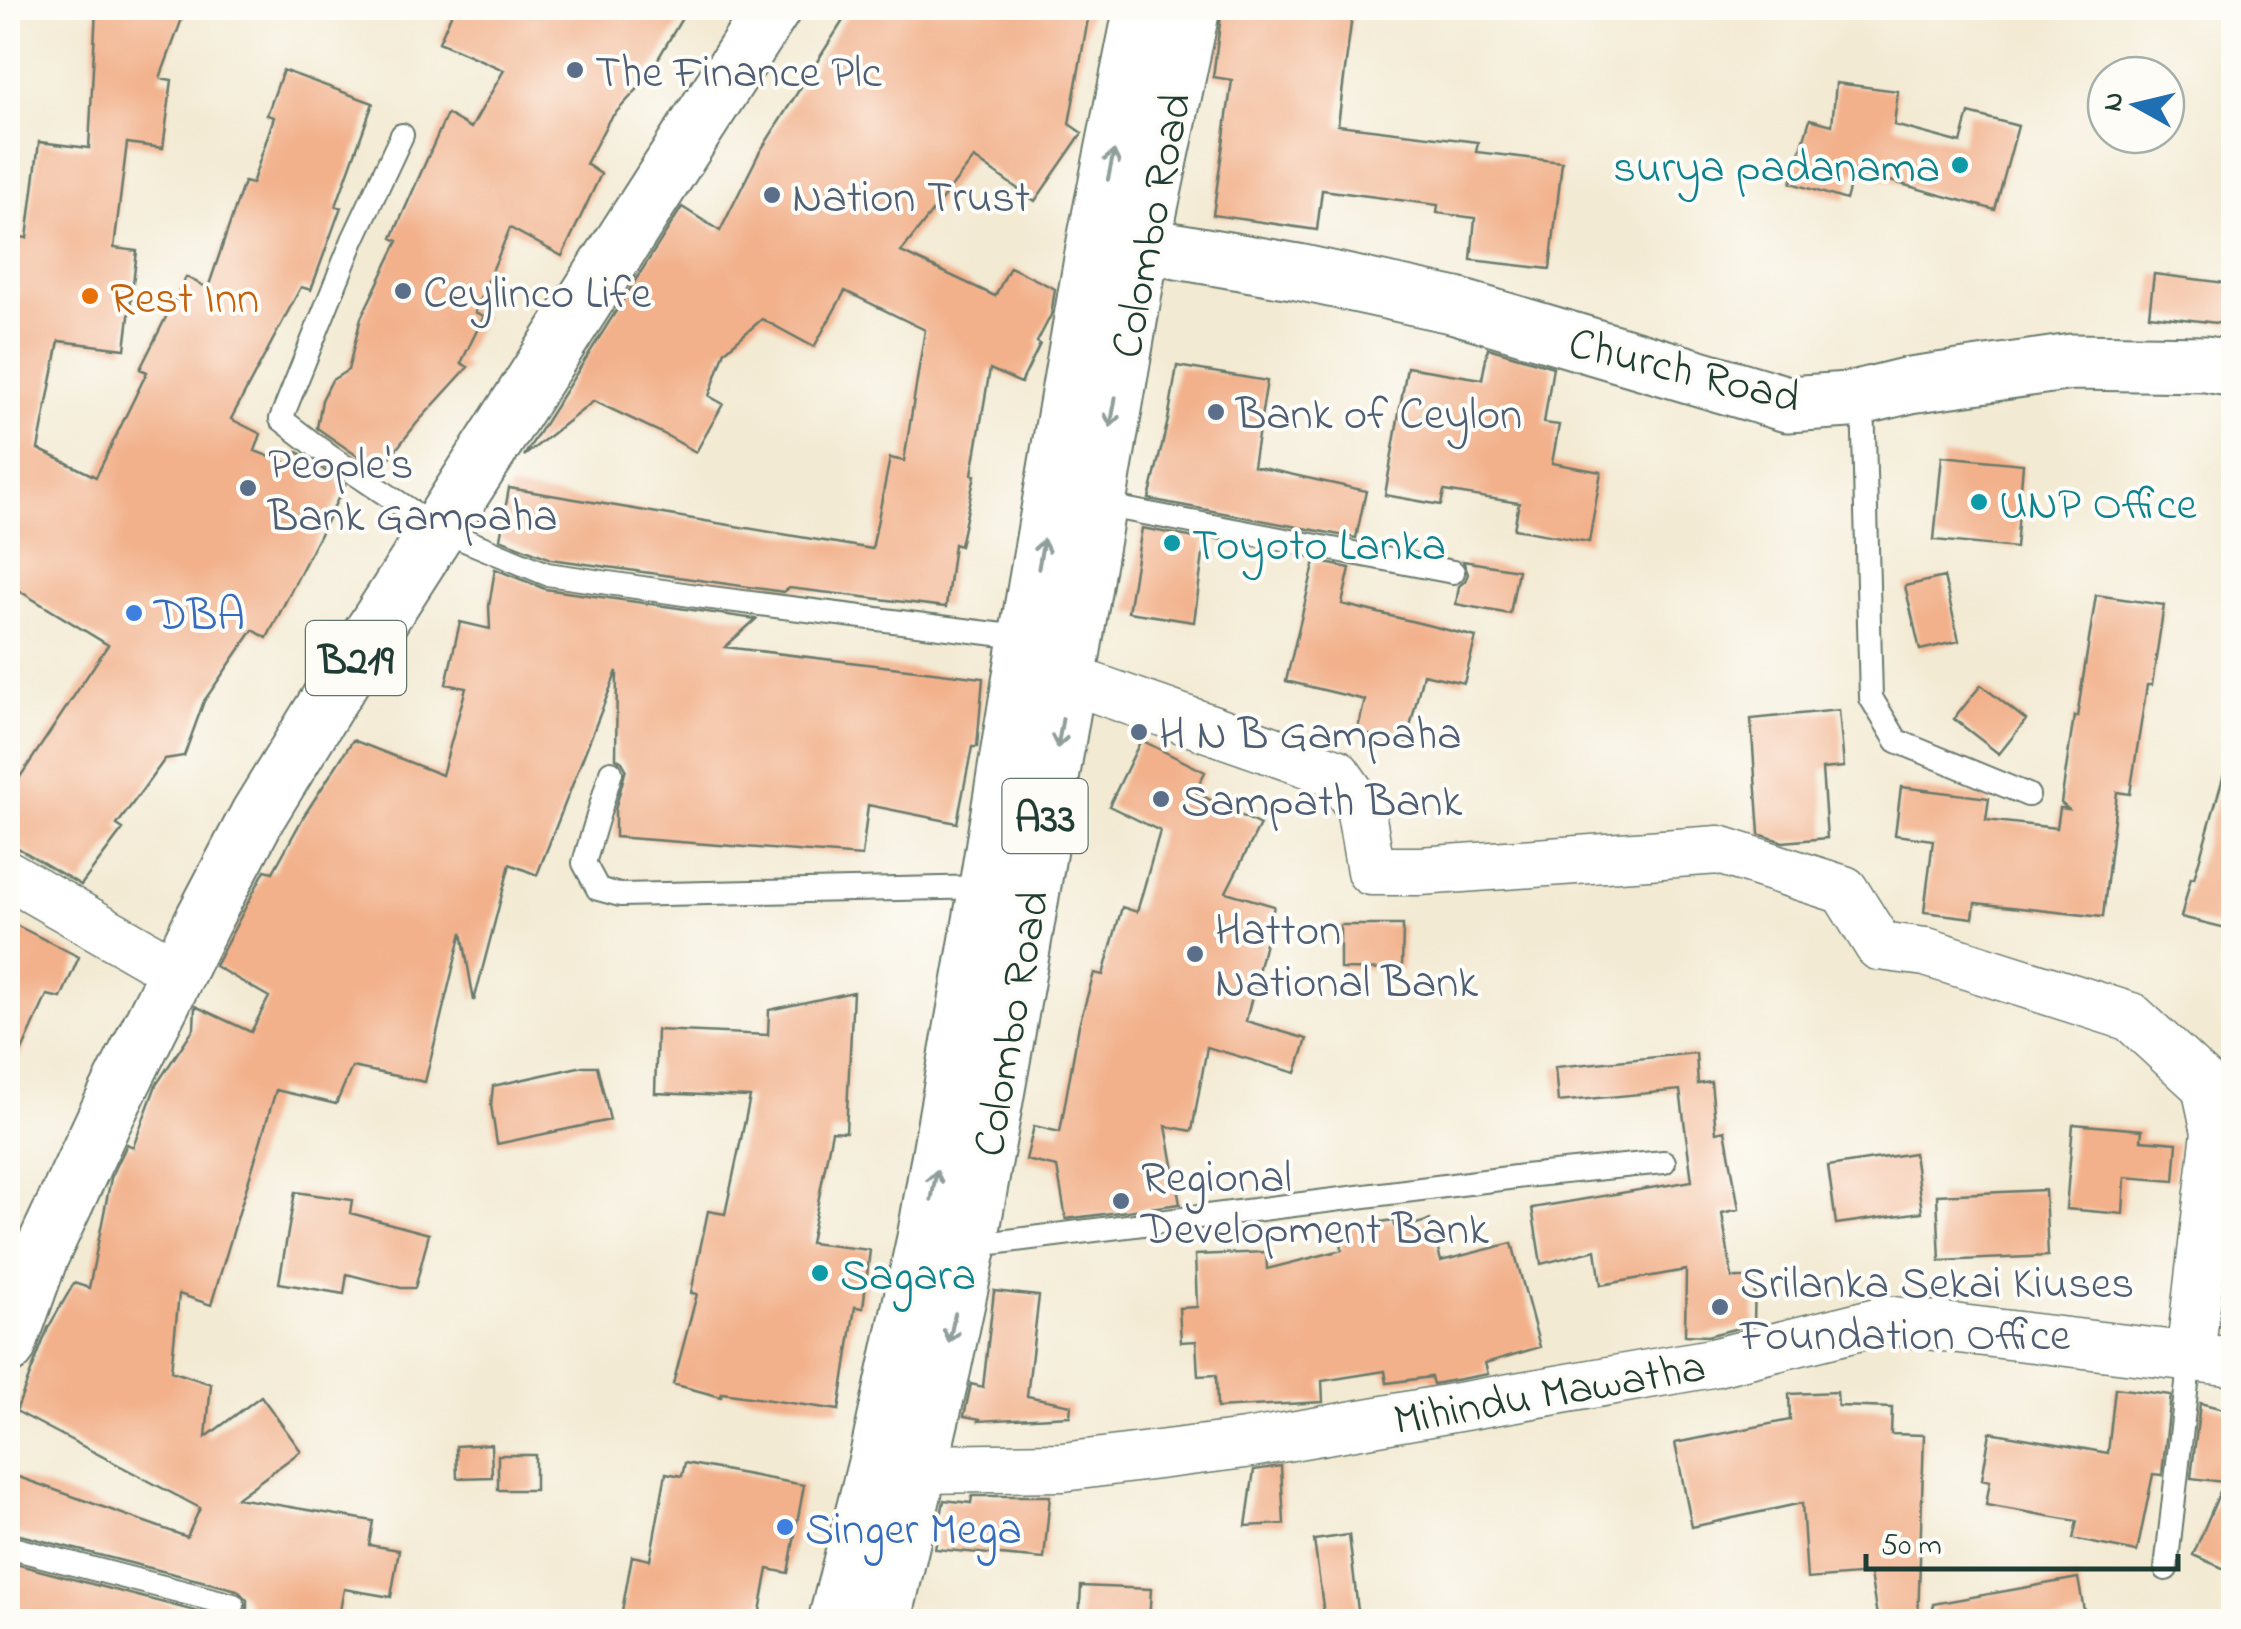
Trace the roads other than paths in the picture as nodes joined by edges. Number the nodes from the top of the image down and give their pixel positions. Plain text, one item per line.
1 (774, 8) edge
2 (1142, 8) edge
3 (1192, 8) edge
4 (402, 135) dead end
5 (1119, 240) junction
6 (2234, 369) edge
7 (1863, 397) junction
8 (1097, 504) junction
9 (438, 530) junction
10 (1453, 572) dead end
11 (1039, 662) junction
12 (611, 772) dead end
13 (2028, 795) dead end
14 (8, 875) edge
15 (987, 887) junction
16 (177, 972) junction
17 (1664, 1162) dead end
18 (969, 1246) junction
19 (8, 1346) edge
20 (2212, 1360) edge
21 (899, 1464) junction
22 (8, 1547) edge
23 (2166, 1570) dead end
24 (233, 1605) dead end
25 (836, 1622) edge
26 (883, 1622) edge

1 - 9 main road, B219
5 -> 2 main road, Colombo Road / A33
3 - 5 main road, Colombo Road / A33
4 - 9 lane
5 - 7 main road, Church Road
5 -> 8 main road, Colombo Road / A33
11 -> 5 main road, Colombo Road / A33
6 - 7 main road, Church Road
7 - 13 lane
8 - 10 lane
8 - 11 main road, Colombo Road / A33
9 - 11 lane
9 - 16 main road, B219
11 - 15 main road, Colombo Road / A33
11 -> 18 main road, Colombo Road / A33
11 - 20 street
12 - 15 lane
14 - 16 street
21 -> 15 main road, Colombo Road / A33
16 - 19 main road, B219
17 - 18 lane
18 -> 21 main road, Colombo Road / A33
20 - 21 street, Mihindu Mawatha
20 - 23 lane
21 - 25 main road, Colombo Road / A33
21 - 26 main road, Colombo Road / A33
22 - 24 lane

